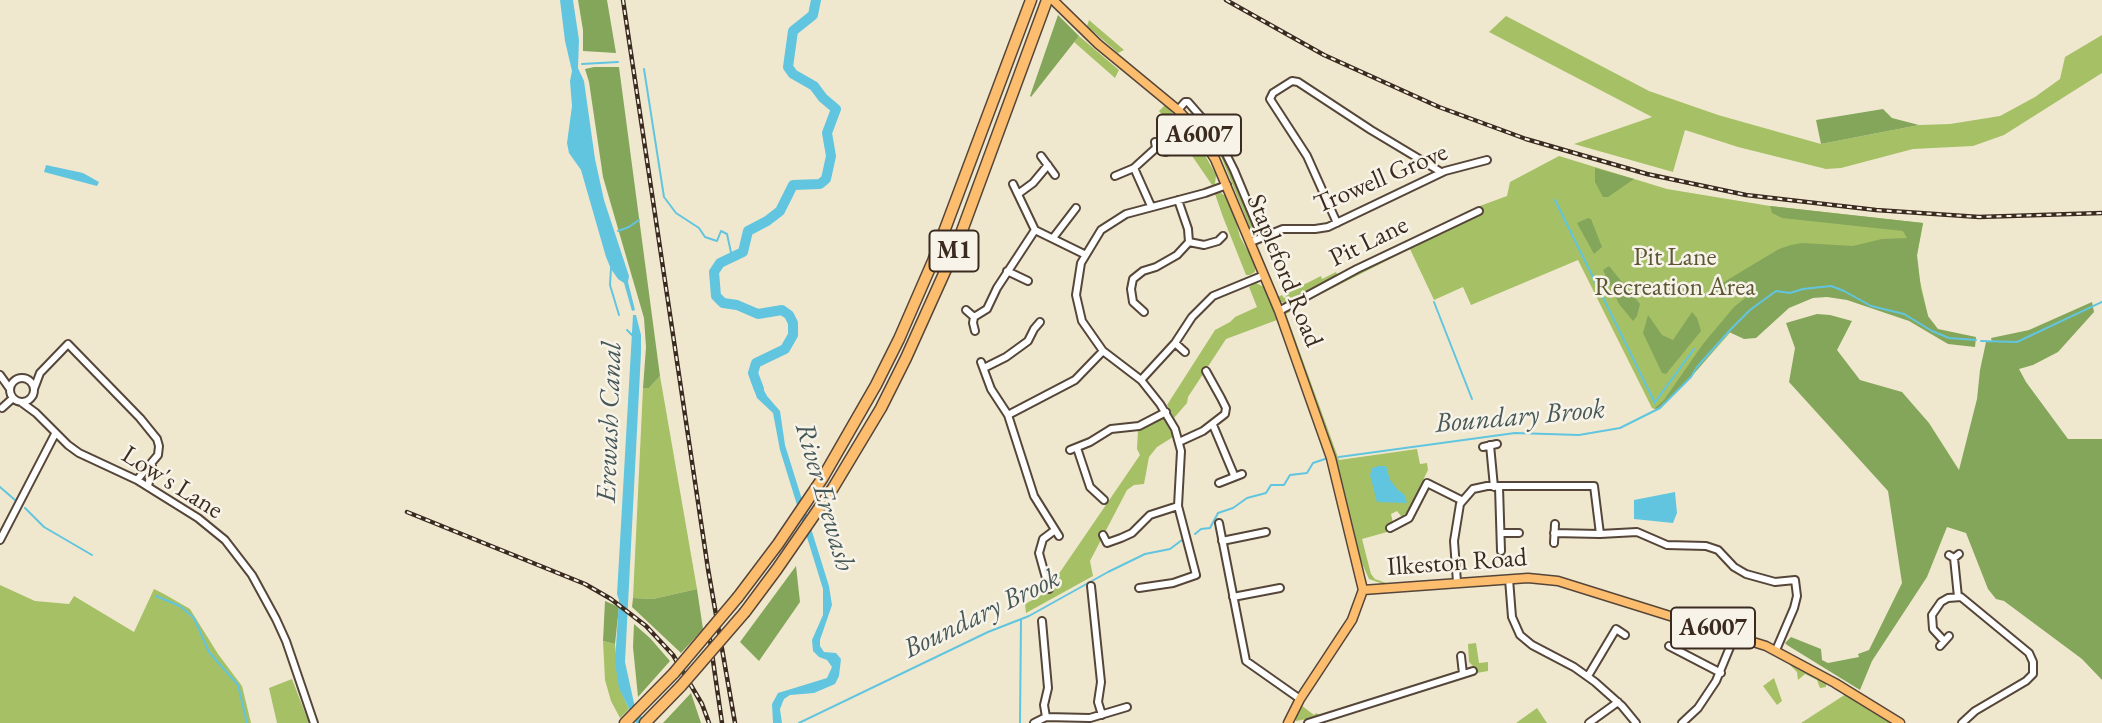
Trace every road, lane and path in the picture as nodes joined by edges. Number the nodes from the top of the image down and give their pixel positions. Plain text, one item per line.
1 (1031, 0) edge
2 (1052, 1) edge
3 (1178, 110) junction
4 (1166, 152) dead end
5 (1041, 156) dead end
6 (1487, 160) dead end
7 (1048, 165) junction
8 (1134, 168) junction
9 (1441, 172) junction
10 (1055, 175) dead end
11 (1115, 176) dead end
12 (1013, 184) dead end
13 (1227, 184) junction
14 (1018, 194) junction
15 (1178, 200) junction
16 (1151, 206) junction
17 (1076, 208) dead end
18 (1479, 211) dead end
19 (1337, 223) junction
20 (1035, 230) junction
21 (1262, 237) junction
22 (1053, 238) junction
23 (1221, 241) dead end
24 (1189, 242) junction
25 (1251, 242) junction
26 (1084, 254) junction
27 (1007, 271) junction
28 (1265, 275) junction
29 (1028, 281) dead end
30 (966, 310) dead end
31 (1279, 311) junction
32 (1144, 312) dead end
33 (975, 317) junction
34 (1041, 321) dead end
35 (975, 331) dead end
36 (1175, 343) junction
37 (1103, 351) junction
38 (1185, 352) dead end
39 (1206, 371) dead end
40 (40, 373) junction
41 (0, 375) edge
42 (25, 378) junction
43 (15, 380) junction
44 (1140, 380) junction
45 (10, 389) junction
46 (33, 392) junction
47 (13, 398) junction
48 (21, 402) junction
49 (2, 408) dead end
50 (1166, 412) junction
51 (36, 413) junction
52 (1008, 415) junction
53 (1213, 425) junction
54 (55, 434) junction
55 (1179, 442) junction
56 (1490, 445) dead end
57 (152, 464) junction
58 (1430, 474) dead end
59 (137, 480) junction
60 (1219, 483) dead end
61 (1427, 483) junction
62 (148, 487) junction
63 (1496, 487) junction
64 (1102, 495) dead end
65 (1461, 500) junction
66 (1178, 506) junction
67 (1395, 515) dead end
68 (1219, 523) dead end
69 (1555, 524) dead end
70 (1400, 525) junction
71 (1390, 528) dead end
72 (1266, 532) dead end
73 (1501, 533) junction
74 (1519, 533) dead end
75 (1555, 533) junction
76 (1600, 534) junction
77 (1103, 535) dead end
78 (0, 540) edge
79 (1222, 541) junction
80 (1107, 542) junction
81 (1554, 543) dead end
82 (1099, 548) dead end
83 (1502, 551) dead end
84 (1954, 556) dead end
85 (1196, 575) junction
86 (1146, 576) dead end
87 (1509, 579) junction
88 (1457, 582) junction
89 (1051, 584) dead end
90 (1200, 584) dead end
91 (1147, 585) junction
92 (1139, 588) dead end
93 (1280, 588) dead end
94 (1089, 590) dead end
95 (1363, 590) junction
96 (1233, 597) junction
97 (1958, 597) junction
98 (1040, 626) dead end
99 (1625, 635) dead end
100 (1735, 635) junction
101 (1945, 641) dead end
102 (1669, 646) dead end
103 (1776, 650) junction
104 (1461, 656) dead end
105 (1473, 671) dead end
106 (1721, 673) junction
107 (1463, 674) junction
108 (1588, 676) junction
109 (1300, 699) junction
110 (1618, 702) junction
111 (1122, 706) dead end
112 (1102, 715) junction
113 (1046, 717) junction
114 (648, 720) edge
115 (314, 723) edge
116 (625, 723) edge
117 (1034, 723) edge
118 (1289, 723) edge
119 (1308, 723) edge
120 (1589, 723) edge
121 (1636, 723) edge
122 (1682, 723) edge
123 (1900, 723) edge
124 (1962, 723) edge

1 - 116 highway, M1, bridge
2 - 3 main road, Stapleford Road / A6007
2 - 114 highway, M1, bridge
3 - 13 main road, Stapleford Road / A6007
3 - 21 street, Stapleford Road
4 - 8 street
5 - 7 street
6 - 9 street, Trowell Grove
7 - 10 street
7 - 14 street
8 - 11 street
8 - 16 street
9 - 19 street, Trowell Grove
9 - 19 street
12 - 14 street
13 - 15 street
13 - 25 main road, Stapleford Road / A6007
14 - 20 street
15 - 16 street
15 - 24 street
16 - 26 street
17 - 22 street
18 - 31 street, Pit Lane
19 - 21 street, Trowell Grove
20 - 22 street
20 - 27 street
21 - 25 street, Trowell Grove
22 - 26 street
23 - 24 street
24 - 32 street
25 - 28 main road, Stapleford Road / A6007
26 - 37 street
27 - 29 street
27 - 33 street
28 - 31 main road, Stapleford Road / A6007
28 - 36 street
30 - 33 street
31 - 95 main road, Stapleford Road / A6007
33 - 35 street
34 - 52 street
36 - 38 street
36 - 44 street
37 - 44 street
37 - 52 street
39 - 53 street
40 - 42 street
40 - 46 street
40 - 57 street
41 - 43 street
41 - 45 street
42 - 43 street
42 - 46 street, Low's Lane
43 - 45 street
44 - 50 street
45 - 47 street
46 - 48 street
46 - 51 street, Low's Lane
47 - 48 street, Low's Lane
47 - 49 street
48 - 51 street, Low's Lane
50 - 55 street
50 - 64 street
51 - 54 street, Low's Lane
52 - 89 street
53 - 55 street
53 - 60 street
54 - 59 street, Low's Lane
54 - 78 street
55 - 66 street
56 - 63 street
57 - 59 street
57 - 62 street
58 - 61 street
59 - 62 street, Low's Lane
61 - 65 street
61 - 70 street
62 - 115 street, Low's Lane
63 - 65 street
63 - 73 street
63 - 76 street
65 - 88 street
66 - 80 street
66 - 85 street
67 - 70 street
68 - 79 street
69 - 75 street
70 - 71 street
72 - 79 street
73 - 74 street
73 - 83 street
75 - 76 street
75 - 81 street
76 - 103 street
77 - 80 street
79 - 96 street
80 - 82 street
84 - 97 street
85 - 90 street
85 - 91 street
86 - 91 street
87 - 88 main road, Ilkeston Road / A6007
87 - 100 main road, Ilkeston Road / A6007
87 - 108 street
88 - 95 main road, Ilkeston Road / A6007
91 - 92 street
93 - 96 street
94 - 112 street
95 - 109 main road
96 - 109 street
97 - 101 street
97 - 124 street
98 - 113 street
99 - 108 street
100 - 103 main road, Ilkeston Road / A6007
100 - 106 street
102 - 106 street
103 - 123 main road, Ilkeston Road / A6007
104 - 107 street
105 - 107 street
106 - 122 street
107 - 119 street
108 - 110 street
109 - 118 main road
110 - 120 street
110 - 121 street
111 - 112 street
112 - 113 street
113 - 117 street

